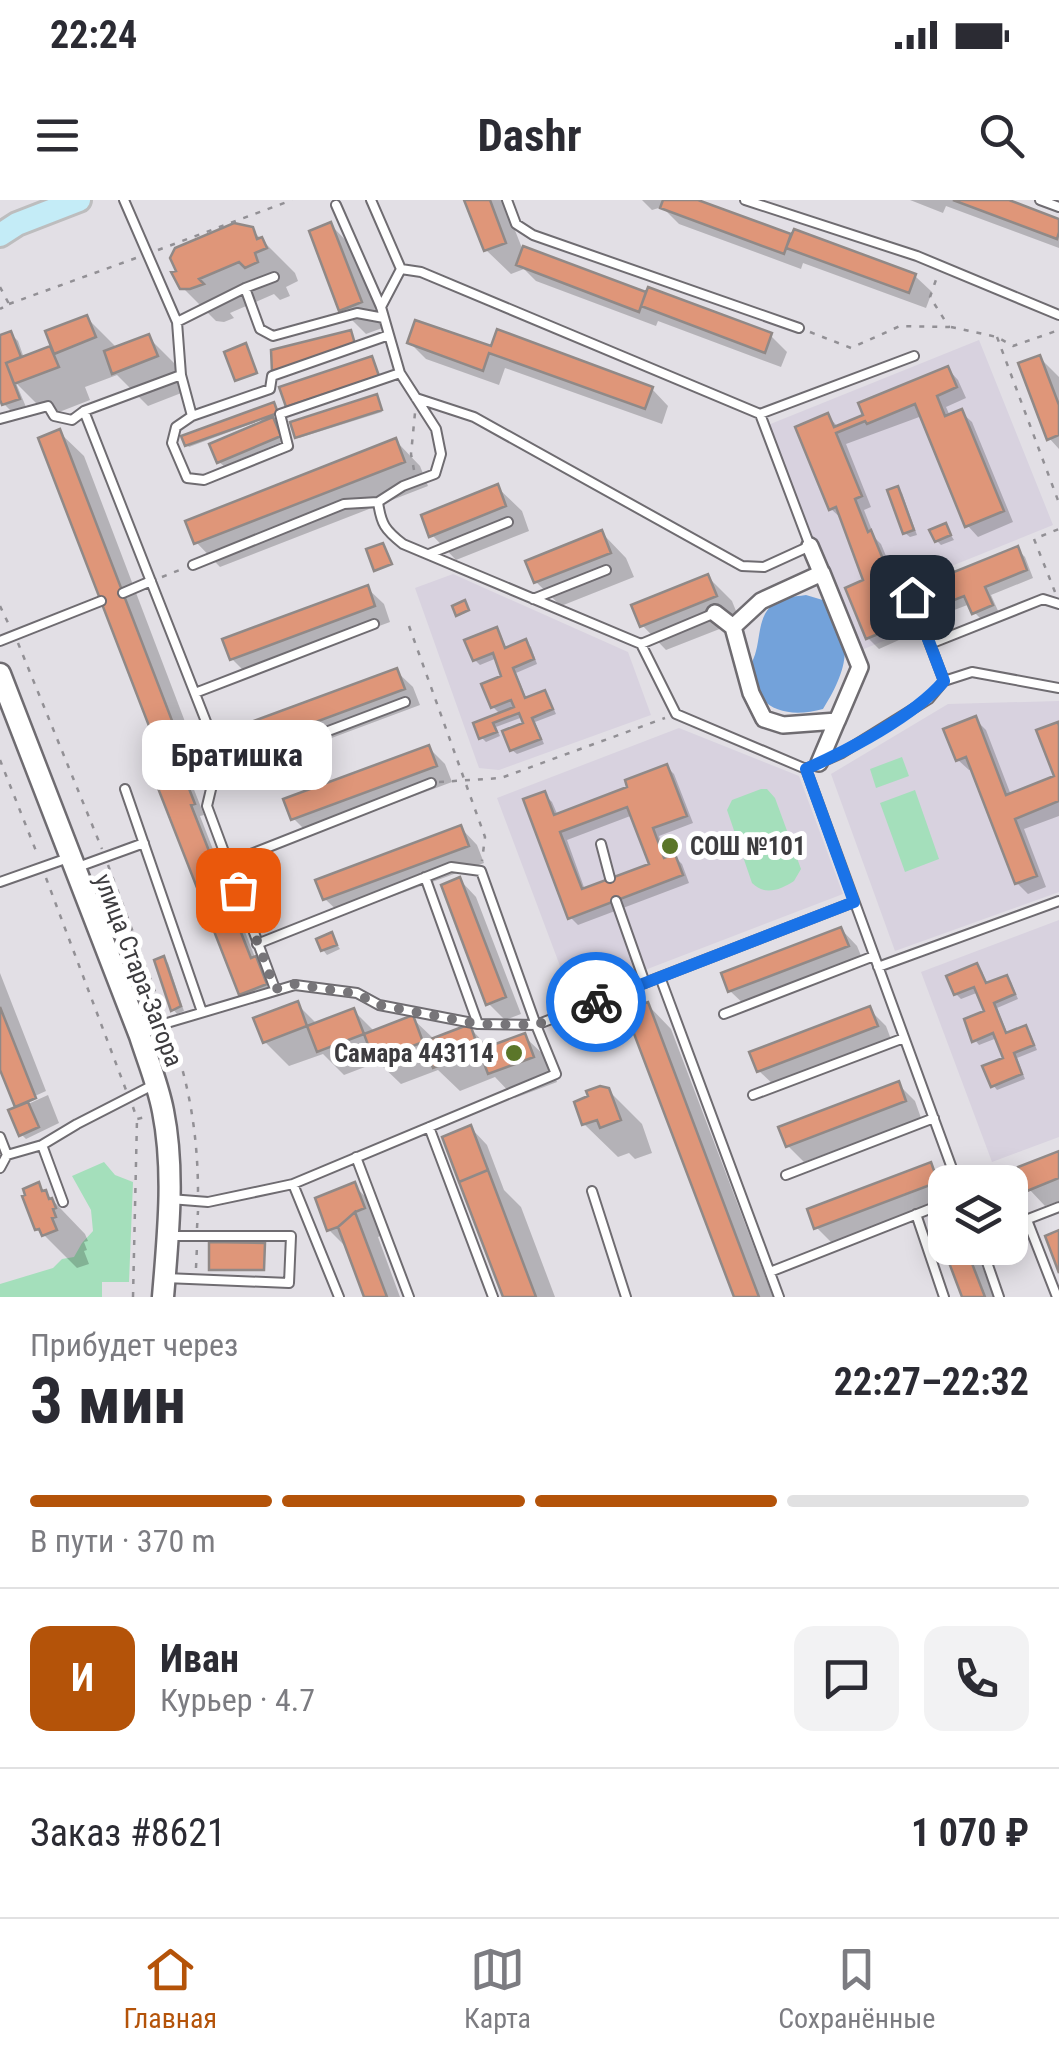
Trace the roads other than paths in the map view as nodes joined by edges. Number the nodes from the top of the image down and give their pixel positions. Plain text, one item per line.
1 (79, 200) edge
2 (124, 200) edge
3 (370, 200) edge
4 (507, 200) edge
5 (744, 200) edge
6 (1040, 200) edge
7 (336, 205) dead end
8 (1059, 207) edge
9 (6, 229) edge
10 (401, 269) junction
11 (274, 277) dead end
12 (245, 288) junction
13 (381, 307) junction
14 (1058, 317) edge
15 (384, 318) junction
16 (178, 322) junction
17 (799, 328) road end
18 (389, 335) junction
19 (914, 356) dead end
20 (400, 373) junction
21 (180, 375) junction
22 (416, 398) junction
23 (84, 411) junction
24 (760, 414) junction
25 (192, 416) junction
26 (0, 419) edge
27 (378, 502) junction
28 (508, 522) dead end
29 (810, 546) junction
30 (429, 554) junction
31 (193, 565) road end
32 (606, 570) dead end
33 (822, 573) junction
34 (151, 581) junction
35 (123, 593) dead end
36 (912, 597) dead end
37 (533, 599) junction
38 (101, 601) dead end
39 (1059, 603) edge
40 (716, 614) joint
41 (374, 624) dead end
42 (734, 628) junction
43 (0, 641) edge
44 (641, 644) junction
45 (930, 644) junction
46 (0, 674) edge
47 (944, 681) junction
48 (1059, 688) edge
49 (195, 692) junction
50 (405, 702) dead end
51 (837, 721) junction
52 (813, 766) junction
53 (225, 770) junction
54 (432, 783) road end
55 (125, 790) dead end
56 (144, 843) junction
57 (601, 844) dead end
58 (72, 863) junction
59 (228, 864) junction
60 (425, 878) junction
61 (610, 878) dead end
62 (0, 882) edge
63 (616, 900) dead end
64 (1059, 901) edge
65 (854, 902) junction
66 (258, 944) junction
67 (874, 956) junction
68 (878, 967) junction
69 (660, 977) junction
70 (645, 984) junction
71 (275, 989) junction
72 (202, 1012) junction
73 (724, 1014) dead end
74 (478, 1024) junction
75 (536, 1025) junction
76 (140, 1036) junction
77 (904, 1038) junction
78 (156, 1084) junction
79 (753, 1096) dead end
80 (934, 1118) junction
81 (429, 1127) junction
82 (0, 1137) edge
83 (42, 1145) junction
84 (7, 1155) junction
85 (356, 1157) junction
86 (951, 1165) edge
87 (0, 1168) edge
88 (786, 1175) dead end
89 (293, 1184) junction
90 (592, 1191) dead end
91 (170, 1199) junction
92 (63, 1202) dead end
93 (1059, 1207) edge
94 (928, 1209) edge
95 (916, 1214) junction
96 (1028, 1220) edge
97 (1028, 1223) edge
98 (168, 1236) junction
99 (988, 1265) edge
100 (770, 1272) junction
101 (164, 1287) edge
102 (338, 1297) edge
103 (409, 1297) edge
104 (494, 1297) edge
105 (626, 1297) edge
106 (779, 1297) edge
107 (944, 1297) edge
108 (999, 1297) edge
109 (1057, 1297) edge

1 - 9 main road
2 - 16 lane
3 - 10 lane
4 - 17 lane
5 - 14 lane
6 - 8 lane
7 - 13 lane
10 - 13 lane
10 - 24 lane
11 - 12 lane
12 - 15 lane
12 - 16 lane
13 - 15 lane
15 - 18 lane
16 - 21 lane
18 - 20 lane
18 - 25 lane
19 - 24 lane
20 - 22 lane
20 - 25 lane
21 - 23 lane
21 - 25 lane
22 - 27 lane
22 - 29 lane
23 - 26 lane
23 - 34 lane
24 - 29 lane
27 - 30 lane
27 - 31 lane
28 - 30 lane
29 - 33 street
30 - 37 lane
32 - 37 lane
33 - 42 street
33 - 51 street
34 - 35 lane
34 - 49 lane
36 - 45 lane
37 - 44 lane
38 - 43 lane
39 - 45 lane
40 - 42 street
40 - 44 lane
41 - 49 lane
42 - 51 street
44 - 52 lane
45 - 47 lane
46 - 58 main road, улица Стара-Загора
47 - 48 lane
47 - 52 lane
49 - 53 lane
50 - 53 lane
51 - 52 street
52 - 65 lane
53 - 59 lane
54 - 59 lane
55 - 56 lane
56 - 58 lane
56 - 72 lane
57 - 61 lane
58 - 62 lane
58 - 76 main road, улица Стара-Загора
59 - 66 lane
60 - 66 lane
60 - 74 lane
60 - 75 lane
63 - 70 lane
64 - 68 lane
65 - 67 lane
65 - 69 lane
66 - 71 lane
67 - 68 lane
67 - 73 lane
68 - 77 lane
69 - 70 lane
69 - 100 lane
70 - 75 lane
71 - 72 lane
71 - 74 lane
72 - 76 lane
74 - 75 lane
75 - 81 lane
76 - 78 main road, улица Стара-Загора
77 - 79 lane
77 - 80 lane
78 - 83 lane
78 - 91 main road, улица Стара-Загора
80 - 86 lane
80 - 88 lane
81 - 85 lane
81 - 104 lane
82 - 84 lane
83 - 84 lane
83 - 92 lane
84 - 87 lane
85 - 89 lane
85 - 103 lane
89 - 91 lane
89 - 102 lane
90 - 105 lane
91 - 98 main road, улица Стара-Загора
93 - 96 lane
94 - 95 lane
95 - 100 lane
95 - 107 lane
97 - 109 lane
98 - 101 main road, улица Стара-Загора
98 - 101 lane
99 - 108 lane
100 - 106 lane

